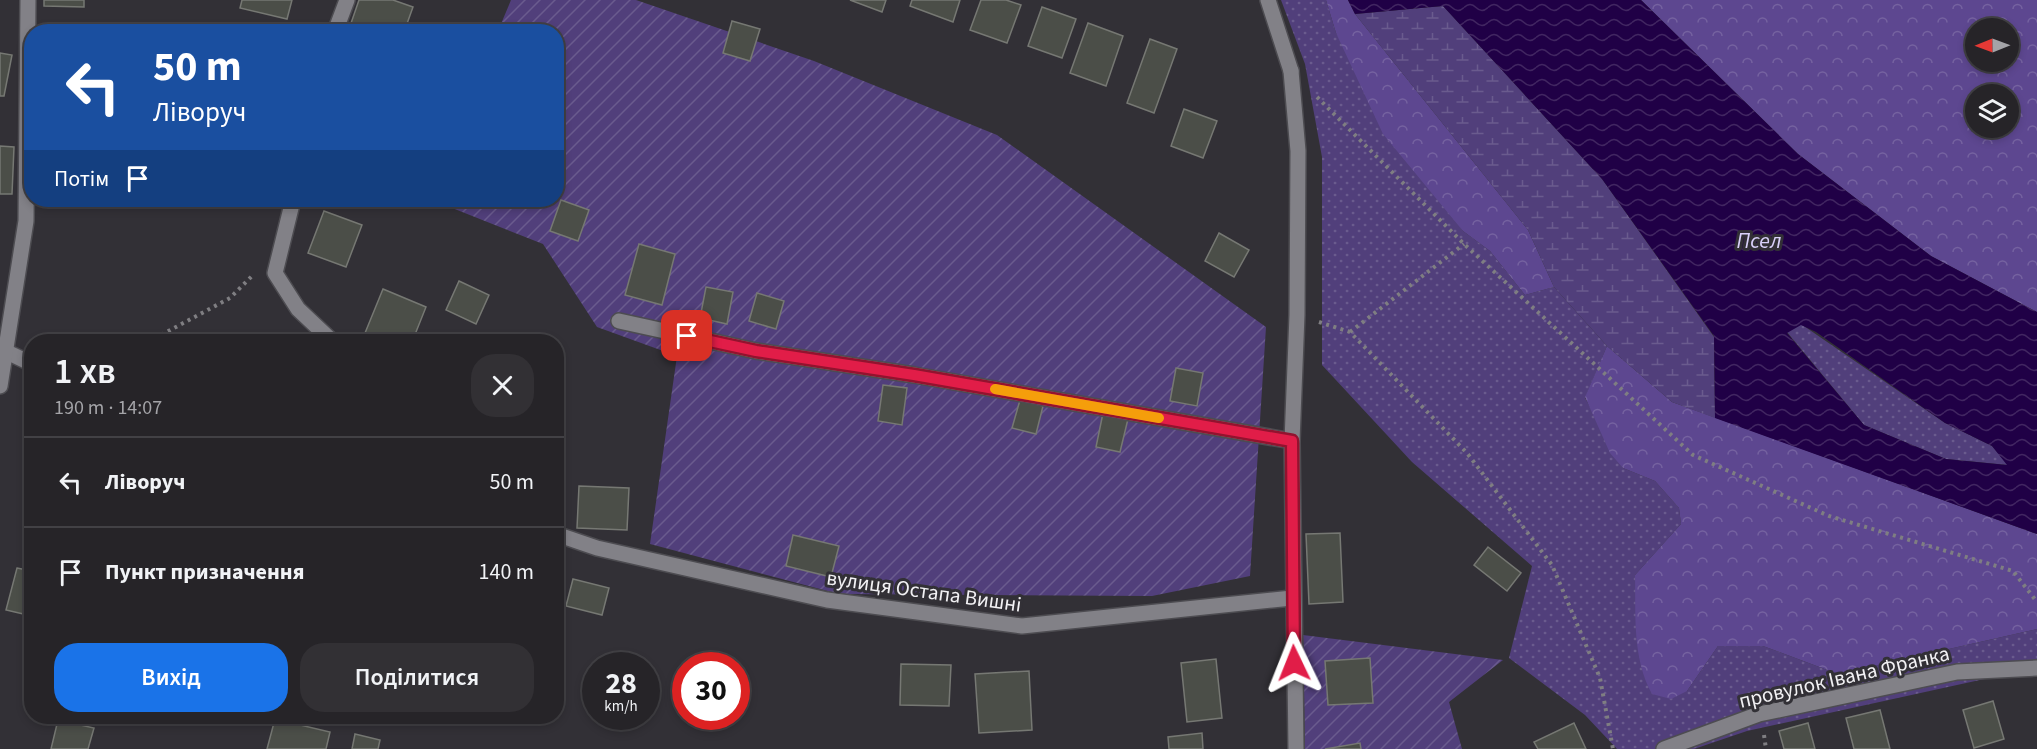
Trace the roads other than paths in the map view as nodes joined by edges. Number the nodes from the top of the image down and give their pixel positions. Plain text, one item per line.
1 (27, 0) edge
2 (347, 0) edge
3 (1268, 0) edge
4 (27, 24) edge
5 (338, 24) edge
6 (26, 207) edge
7 (291, 207) edge
8 (619, 321) dead end
9 (325, 334) edge
10 (7, 352) junction
11 (24, 360) edge
12 (0, 386) edge
13 (1292, 441) junction
14 (564, 537) edge
15 (1292, 598) junction
16 (2037, 668) edge
17 (1296, 749) edge
18 (1664, 749) edge

1 - 4 street
2 - 5 street
3 - 13 street
6 - 10 street
7 - 9 street
8 - 13 street
10 - 11 street
10 - 12 street
13 - 15 street
14 - 15 street, вулиця Остапа Вишні
15 - 17 street
16 - 18 street, провулок Івана Франка

